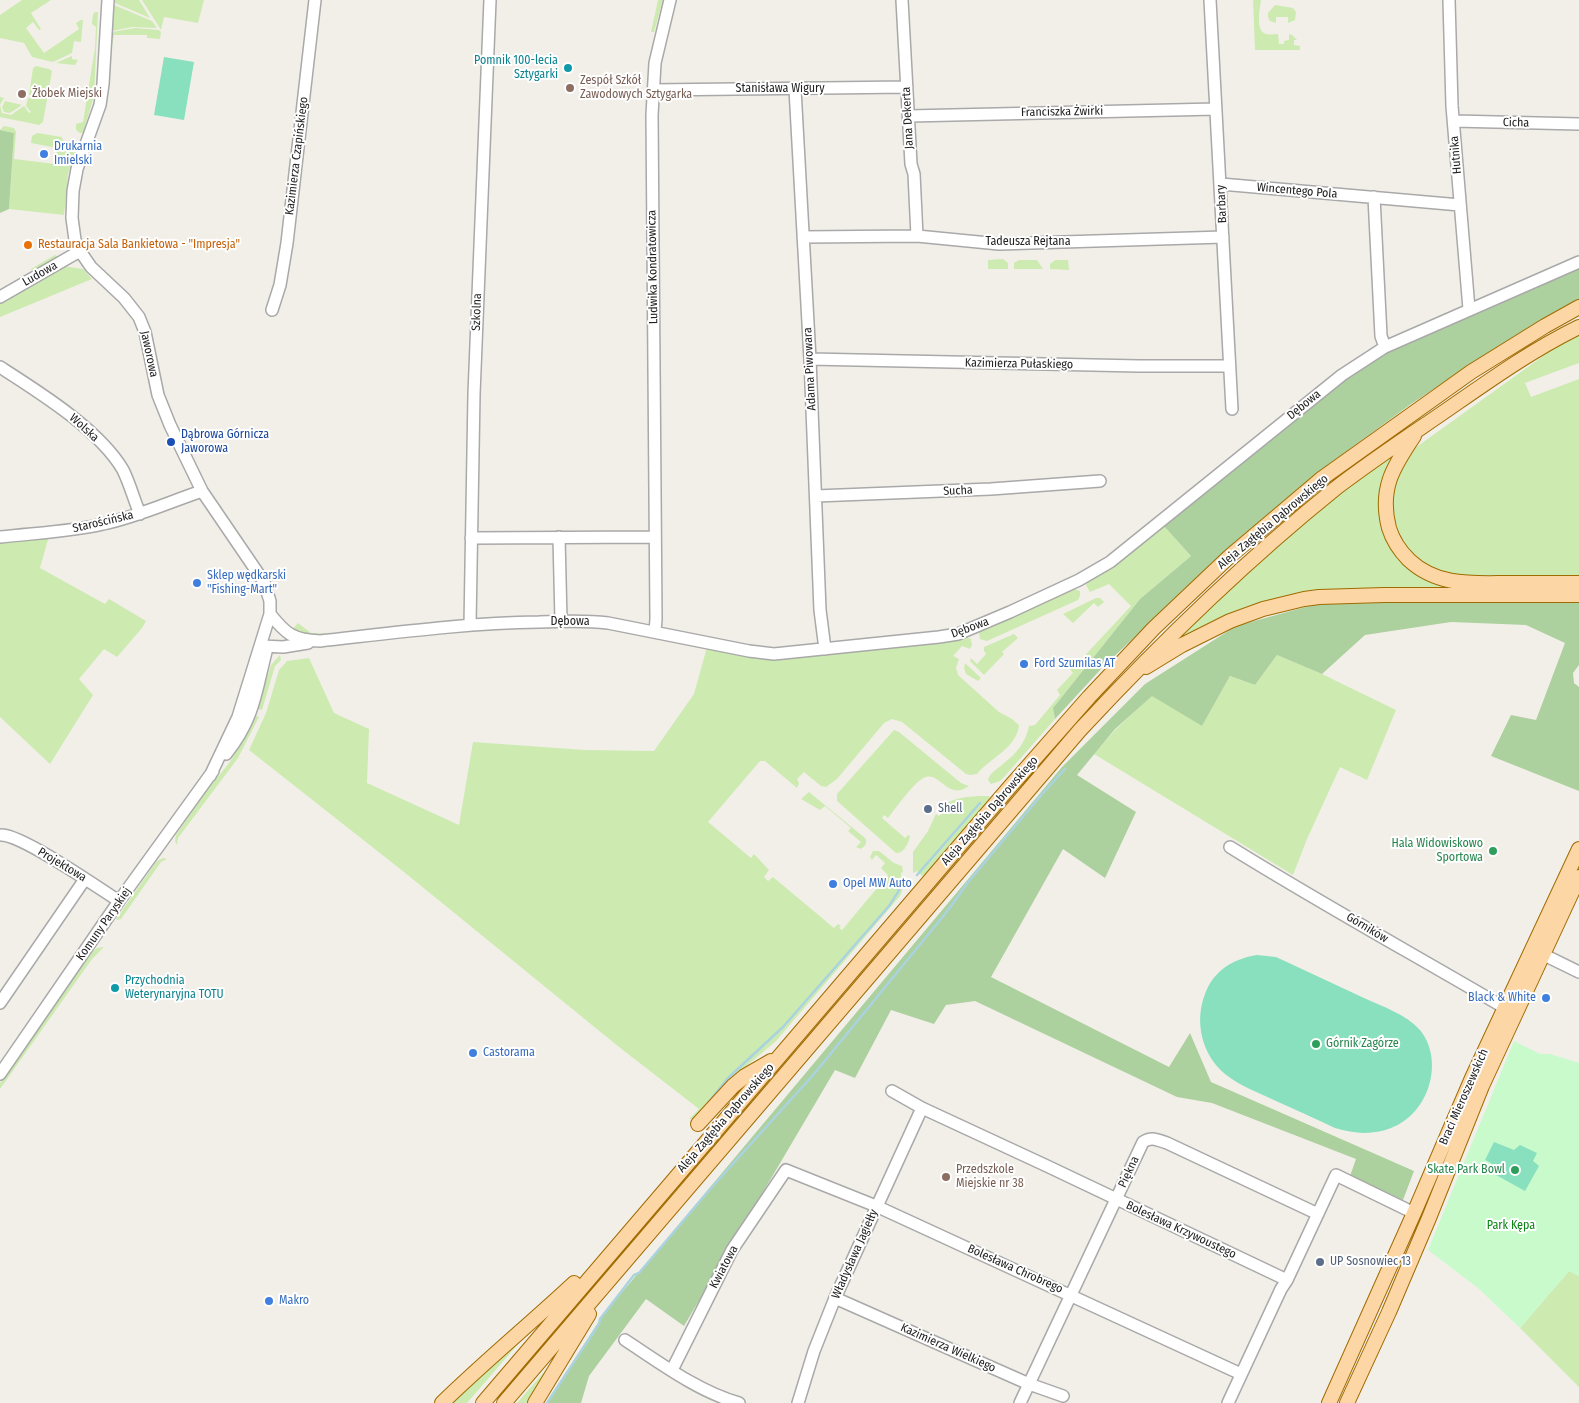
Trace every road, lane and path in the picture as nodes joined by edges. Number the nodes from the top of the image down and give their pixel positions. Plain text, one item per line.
1 (108, 0) edge
2 (315, 0) edge
3 (490, 0) edge
4 (670, 0) edge
5 (902, 0) edge
6 (1210, 0) edge
7 (1450, 0) edge
8 (906, 87) junction
9 (795, 89) junction
10 (653, 90) junction
11 (1216, 109) junction
12 (909, 116) junction
13 (1454, 122) junction
14 (1579, 124) edge
15 (1221, 184) junction
16 (1374, 197) junction
17 (1460, 205) junction
18 (802, 236) junction
19 (917, 236) junction
20 (1223, 237) junction
21 (80, 251) junction
22 (1579, 262) edge
23 (0, 297) edge
24 (1579, 307) edge
25 (1469, 309) junction
26 (272, 310) dead end
27 (1579, 327) edge
28 (1385, 347) junction
29 (810, 359) junction
30 (1229, 366) junction
31 (0, 367) edge
32 (1232, 409) dead end
33 (1419, 429) junction
34 (1100, 481) dead end
35 (202, 491) junction
36 (816, 496) junction
37 (140, 514) junction
38 (0, 537) edge
39 (559, 537) junction
40 (655, 537) junction
41 (471, 538) junction
42 (1579, 582) edge
43 (1579, 595) edge
44 (270, 614) junction
45 (562, 621) junction
46 (470, 625) junction
47 (655, 632) junction
48 (320, 641) junction
49 (264, 647) junction
50 (825, 649) junction
51 (1129, 678) junction
52 (2, 835) dead end
53 (1230, 847) dead end
54 (1579, 848) edge
55 (1579, 877) edge
56 (85, 879) junction
57 (119, 902) junction
58 (1537, 952) junction
59 (1579, 972) edge
60 (0, 1003) edge
61 (1505, 1008) junction
62 (780, 1056) junction
63 (0, 1074) edge
64 (892, 1090) dead end
65 (922, 1108) junction
66 (698, 1124) dead end
67 (786, 1170) joint
68 (1116, 1200) junction
69 (876, 1206) junction
70 (1414, 1213) junction
71 (1318, 1214) junction
72 (609, 1254) junction
73 (610, 1279) junction
74 (1287, 1280) junction
75 (1071, 1294) junction
76 (835, 1298) junction
77 (625, 1340) dead end
78 (672, 1370) junction
79 (1241, 1374) junction
80 (1029, 1384) junction
81 (1063, 1396) dead end
82 (1331, 1398) edge
83 (1350, 1402) edge
84 (442, 1403) edge
85 (483, 1403) edge
86 (504, 1403) edge
87 (535, 1403) edge
88 (740, 1403) edge
89 (798, 1403) edge
90 (1020, 1403) edge
91 (1228, 1403) edge

1 - 21 street, Jaworowa
2 - 26 street, Kazimierza Czapińskiego
3 - 41 street, Szkolna
4 - 10 street, Ludwika Kondratowicza
5 - 8 street, Jana Dekerta
6 - 11 street, Barbary
7 - 13 street, Hutnika
8 - 9 street, Stanisława Wigury
8 - 12 street, Jana Dekerta
9 - 10 street, Stanisława Wigury
9 - 18 street, Adama Piwowara
10 - 40 street, Ludwika Kondratowicza
11 - 12 street, Franciszka Żwirki
11 - 15 street, Barbary
12 - 19 street, Jana Dekerta
13 - 14 street, Cicha
13 - 17 street, Hutnika
15 - 16 street, Wincentego Pola
15 - 20 street, Barbary
16 - 17 street, Wincentego Pola
16 - 28 street
17 - 25 street, Hutnika
18 - 19 street, Tadeusza Rejtana
18 - 29 street, Adama Piwowara
19 - 20 street, Tadeusza Rejtana
20 - 30 street, Barbary
21 - 23 street, Ludowa
21 - 35 street, Jaworowa
22 - 25 street, Dębowa
24 - 62 main road, Aleja Zagłębia Dąbrowskiego
25 - 28 street, Dębowa
27 - 33 main road, Aleja Zagłębia Dąbrowskiego
28 - 50 street, Dębowa
29 - 30 street, Kazimierza Pułaskiego
29 - 36 street, Adama Piwowara
30 - 32 street, Barbary
31 - 37 street, Wolska
33 - 42 main road
33 - 51 main road, Aleja Zagłębia Dąbrowskiego
34 - 36 street, Sucha
35 - 37 street, Starościńska
35 - 44 street, Jaworowa
36 - 50 street, Adama Piwowara
37 - 38 street, Starościńska
39 - 40 street
39 - 41 street
39 - 45 street
40 - 47 street, Ludwika Kondratowicza
41 - 46 street, Szkolna
43 - 51 main road
44 - 48 street, Dębowa
44 - 49 street, Jaworowa
45 - 46 street, Dębowa
45 - 47 street, Dębowa
46 - 48 street, Dębowa
47 - 50 street, Dębowa
48 - 49 street
49 - 57 street, Komuny Paryskiej
51 - 73 main road, Aleja Zagłębia Dąbrowskiego
52 - 56 street, Projektowa
53 - 61 street, Górników
54 - 58 main road, Braci Mieroszewskich
55 - 58 main road, Braci Mieroszewskich
56 - 57 street, Projektowa
56 - 60 street
57 - 63 street, Komuny Paryskiej
58 - 59 street
58 - 61 main road, Braci Mieroszewskich
58 - 83 main road, Braci Mieroszewskich
61 - 70 main road, Braci Mieroszewskich
62 - 66 main road
62 - 72 main road, Aleja Zagłębia Dąbrowskiego
64 - 65 street, Bolesława Krzywoustego
65 - 68 street, Bolesława Krzywoustego
65 - 69 street, Władysława Jagiełły
67 - 69 street, Bolesława Chrobrego
67 - 78 street, Kwiatowa
68 - 71 street, Piękna
68 - 74 street, Bolesława Krzywoustego
68 - 75 street, Piękna
69 - 75 street, Bolesława Chrobrego
69 - 76 street, Władysława Jagiełły
70 - 71 street
70 - 82 main road, Braci Mieroszewskich
71 - 74 street
72 - 84 main road
72 - 85 main road, Aleja Zagłębia Dąbrowskiego
73 - 86 main road, Aleja Zagłębia Dąbrowskiego
73 - 87 main road
74 - 79 street
75 - 79 street, Bolesława Chrobrego
75 - 80 street, Piękna
76 - 80 street, Kazimierza Wielkiego
76 - 89 street, Władysława Jagiełły
77 - 78 street
78 - 88 street
79 - 91 street
80 - 81 street, Kazimierza Wielkiego
80 - 90 street, Piękna
82 - 83 street

